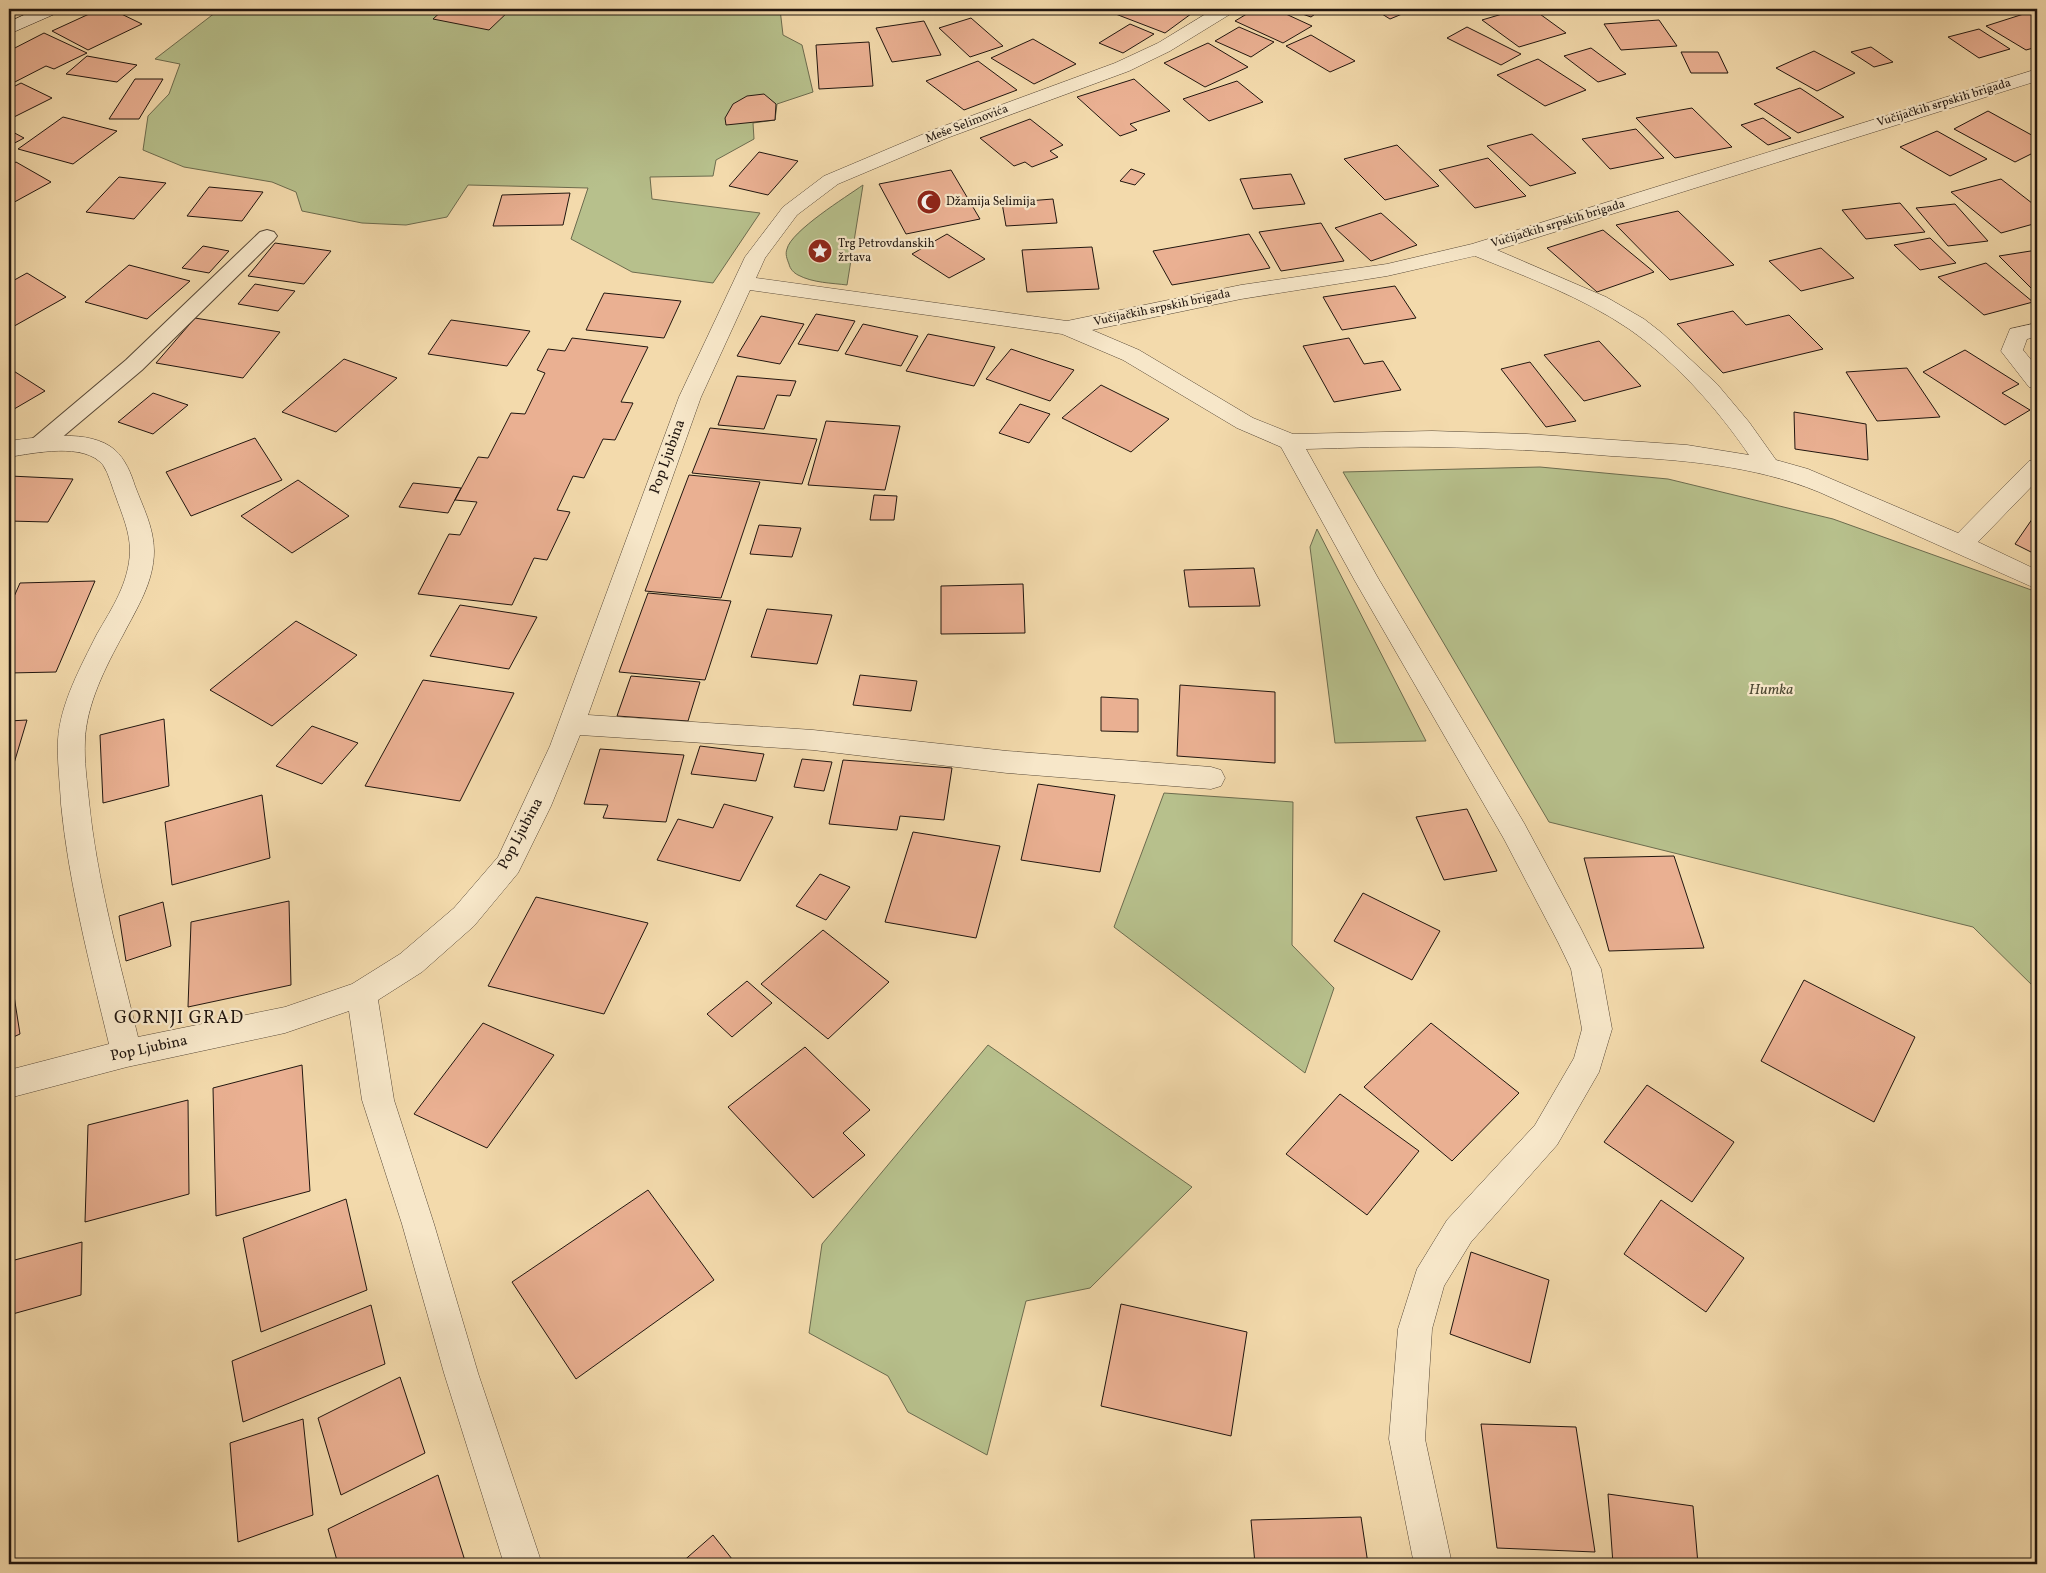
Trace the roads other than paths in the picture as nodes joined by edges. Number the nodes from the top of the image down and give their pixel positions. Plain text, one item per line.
1 (52, 9) edge
2 (1226, 9) edge
3 (9, 29) edge
4 (2037, 75) edge
5 (267, 236) dead end
6 (1477, 249) junction
7 (744, 283) junction
8 (1067, 328) junction
9 (2037, 330) edge
10 (2037, 382) edge
11 (1290, 442) junction
12 (39, 445) junction
13 (9, 449) edge
14 (1768, 466) junction
15 (2037, 466) edge
16 (1961, 544) junction
17 (2037, 580) edge
18 (570, 724) junction
19 (1211, 778) dead end
20 (362, 994) junction
21 (127, 1053) junction
22 (9, 1084) edge
23 (523, 1564) edge
24 (1433, 1564) edge

1 - 3 street
2 - 7 street, Meše Selimovića
4 - 6 street, Vučijačkih srpskih brigada
5 - 12 lane
6 - 8 street, Vučijačkih srpskih brigada
6 - 14 street
7 - 8 street
7 - 18 street, Pop Ljubina
8 - 11 street
9 - 10 street
11 - 14 street
11 - 24 street
12 - 13 street
12 - 21 street
14 - 16 street
15 - 16 street
16 - 17 street
18 - 19 street
18 - 20 street, Pop Ljubina
20 - 21 street, Pop Ljubina
20 - 23 street
21 - 22 street, Pop Ljubina

